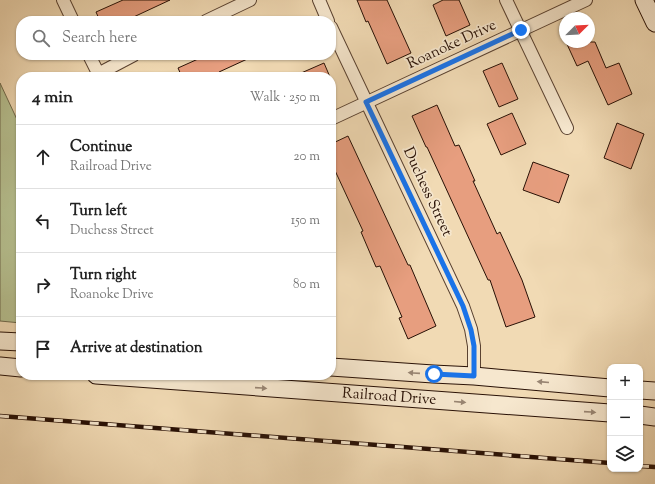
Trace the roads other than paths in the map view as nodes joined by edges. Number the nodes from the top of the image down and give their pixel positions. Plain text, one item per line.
1 (62, 0) edge
2 (250, 0) edge
3 (319, 0) edge
4 (506, 0) edge
5 (586, 0) edge
6 (644, 0) edge
7 (70, 16) edge
8 (216, 16) edge
9 (326, 16) edge
10 (655, 23) edge
11 (521, 30) junction
12 (336, 37) edge
13 (92, 60) edge
14 (125, 60) edge
15 (98, 72) edge
16 (104, 72) edge
17 (366, 102) junction
18 (336, 117) edge
19 (567, 128) dead end
20 (0, 341) edge
21 (16, 342) edge
22 (0, 366) edge
23 (336, 367) edge
24 (16, 368) edge
25 (474, 376) junction
26 (164, 380) edge
27 (607, 388) edge
28 (643, 390) edge
29 (655, 390) edge
30 (607, 413) edge
31 (643, 416) edge
32 (655, 417) edge

1 - 7 street
2 - 8 street
3 - 9 street
4 - 11 street
5 - 11 street, Roanoke Drive
6 - 10 main road
11 - 17 street, Roanoke Drive
11 - 19 street
12 - 17 street, Duchess Street
13 - 15 street
14 - 16 street
17 - 18 street, Roanoke Drive
17 - 25 street, Duchess Street
20 - 21 main road
22 - 24 main road
25 -> 23 main road, Railroad Drive
27 -> 25 main road, Railroad Drive
26 -> 30 main road, Railroad Drive
28 - 29 main road
31 - 32 main road

